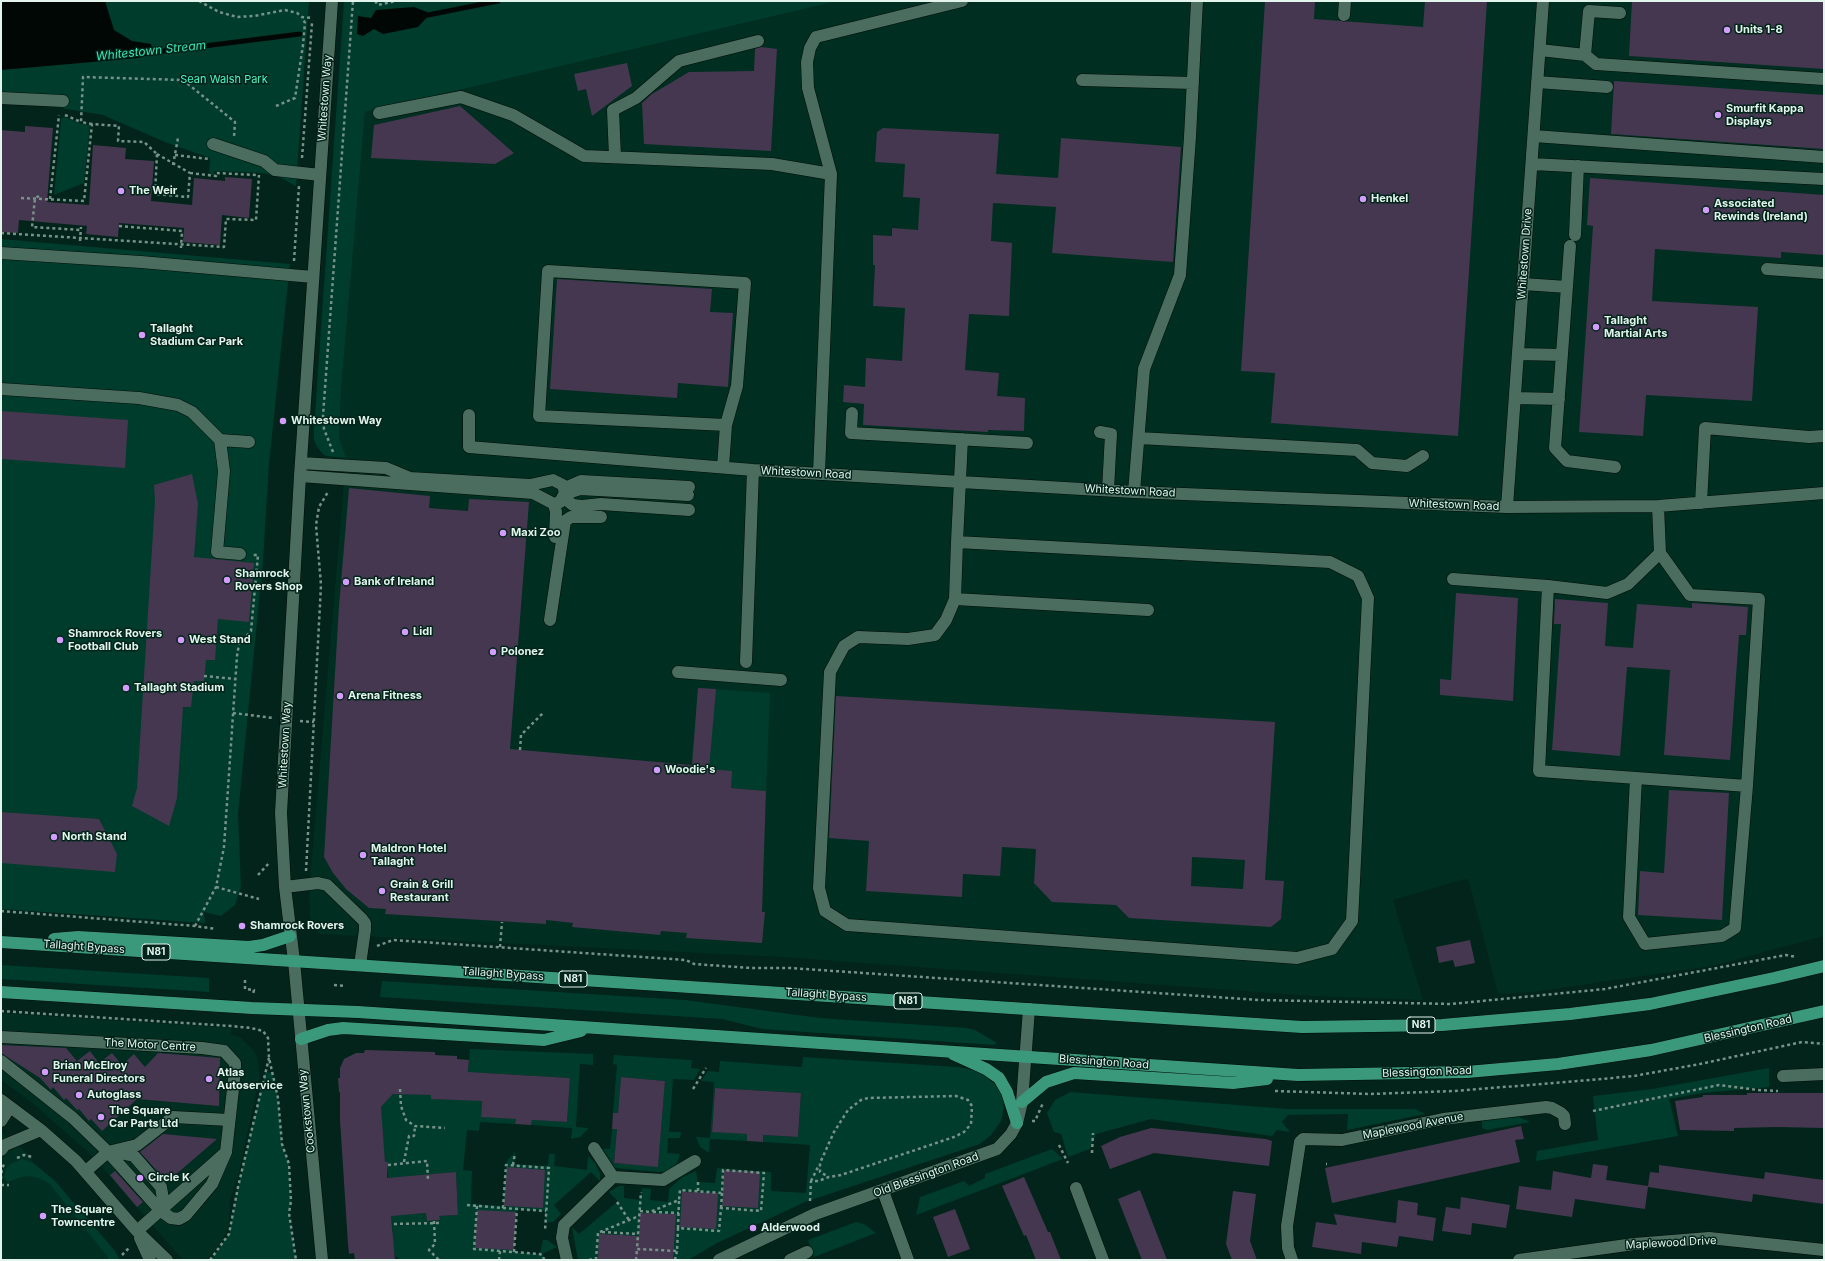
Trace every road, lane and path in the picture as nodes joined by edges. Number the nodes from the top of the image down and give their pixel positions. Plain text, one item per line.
1 (199, 1) edge
2 (332, 1) edge
3 (353, 1) edge
4 (375, 1) edge
5 (396, 1) edge
6 (962, 1) edge
7 (1197, 1) edge
8 (1345, 1) edge
9 (1543, 1) edge
10 (1620, 13) dead end
11 (1344, 15) dead end
12 (302, 17) junction
13 (312, 18) dead end
14 (312, 23) dead end
15 (758, 41) dead end
16 (1540, 50) junction
17 (1585, 55) junction
18 (1824, 79) edge
19 (1082, 80) dead end
20 (1538, 82) junction
21 (1193, 83) junction
22 (1607, 87) dead end
23 (1, 98) edge
24 (63, 101) dead end
25 (276, 106) dead end
26 (379, 113) dead end
27 (81, 122) junction
28 (92, 124) junction
29 (1534, 136) junction
30 (178, 138) dead end
31 (213, 144) dead end
32 (234, 151) junction
33 (157, 154) junction
34 (175, 155) junction
35 (615, 157) junction
36 (1824, 157) edge
37 (211, 159) dead end
38 (302, 159) dead end
39 (1532, 164) junction
40 (173, 165) junction
41 (1578, 166) junction
42 (190, 173) junction
43 (272, 174) junction
44 (831, 174) junction
45 (259, 175) junction
46 (320, 175) junction
47 (1824, 179) edge
48 (299, 186) dead end
49 (39, 196) dead end
50 (21, 198) dead end
51 (36, 198) junction
52 (50, 199) junction
53 (119, 226) dead end
54 (1, 233) edge
55 (1575, 235) dead end
56 (80, 239) junction
57 (182, 243) junction
58 (1570, 246) dead end
59 (181, 248) dead end
60 (1, 253) edge
61 (293, 267) dead end
62 (1767, 269) dead end
63 (1824, 273) edge
64 (313, 277) junction
65 (1523, 284) junction
66 (1567, 287) junction
67 (1518, 354) junction
68 (1562, 355) junction
69 (1, 389) edge
70 (1515, 398) junction
71 (1559, 399) junction
72 (852, 413) dead end
73 (469, 415) dead end
74 (726, 425) junction
75 (1100, 432) dead end
76 (1824, 436) edge
77 (1139, 438) junction
78 (962, 439) junction
79 (220, 440) junction
80 (249, 442) dead end
81 (1027, 443) dead end
82 (334, 453) dead end
83 (1423, 456) dead end
84 (723, 467) junction
85 (1615, 467) dead end
86 (300, 469) junction
87 (753, 470) junction
88 (819, 473) junction
89 (959, 482) junction
90 (328, 490) dead end
91 (1108, 490) junction
92 (688, 491) dead end
93 (1134, 492) junction
94 (1824, 493) edge
95 (562, 496) junction
96 (1701, 503) junction
97 (1658, 506) junction
98 (1507, 507) junction
99 (689, 510) dead end
100 (600, 517) dead end
101 (957, 542) junction
102 (1660, 553) junction
103 (240, 554) joint
104 (1453, 579) dead end
105 (1548, 586) junction
106 (955, 599) junction
107 (1148, 610) dead end
108 (746, 662) dead end
109 (678, 672) dead end
110 (204, 676) dead end
111 (235, 679) junction
112 (781, 680) dead end
113 (233, 713) junction
114 (543, 713) dead end
115 (260, 717) dead end
116 (520, 750) dead end
117 (1636, 778) junction
118 (1747, 786) junction
119 (306, 875) dead end
120 (216, 887) junction
121 (285, 887) junction
122 (259, 899) dead end
123 (1, 912) edge
124 (502, 922) dead end
125 (195, 926) junction
126 (218, 929) dead end
127 (290, 936) junction
128 (393, 940) dead end
129 (1, 942) edge
130 (19, 943) junction
131 (500, 947) junction
132 (1794, 955) dead end
133 (294, 961) junction
134 (360, 965) junction
135 (1824, 966) edge
136 (245, 980) dead end
137 (334, 986) dead end
138 (345, 986) dead end
139 (1, 992) edge
140 (253, 997) dead end
141 (1029, 1009) junction
142 (1, 1010) edge
143 (298, 1010) junction
144 (1824, 1011) edge
145 (594, 1028) junction
146 (1, 1036) edge
147 (301, 1039) junction
148 (946, 1050) junction
149 (1026, 1056) junction
150 (269, 1058) junction
151 (1, 1061) edge
152 (706, 1068) dead end
153 (1824, 1074) edge
154 (1298, 1075) junction
155 (1783, 1076) dead end
156 (400, 1089) dead end
157 (693, 1089) dead end
158 (1780, 1091) dead end
159 (1022, 1102) junction
160 (5, 1104) edge
161 (1594, 1111) dead end
162 (230, 1120) junction
163 (1, 1121) edge
164 (1017, 1123) junction
165 (1565, 1124) dead end
166 (415, 1126) junction
167 (445, 1128) dead end
168 (41, 1130) junction
169 (1093, 1133) dead end
170 (1059, 1144) dead end
171 (594, 1148) dead end
172 (1, 1150) edge
173 (108, 1152) junction
174 (226, 1152) junction
175 (515, 1153) dead end
176 (1092, 1153) dead end
177 (32, 1157) dead end
178 (12, 1160) dead end
179 (695, 1161) dead end
180 (6, 1162) dead end
181 (404, 1162) junction
182 (820, 1163) junction
183 (1068, 1163) dead end
184 (388, 1165) dead end
185 (513, 1165) junction
186 (86, 1172) junction
187 (830, 1176) junction
188 (613, 1177) junction
189 (1, 1179) edge
190 (428, 1180) dead end
191 (643, 1180) junction
192 (811, 1181) junction
193 (698, 1182) dead end
194 (1, 1184) edge
195 (9, 1185) dead end
196 (1076, 1188) dead end
197 (698, 1191) junction
198 (883, 1191) junction
199 (722, 1193) junction
200 (680, 1200) junction
201 (617, 1202) dead end
202 (810, 1202) dead end
203 (468, 1205) dead end
204 (477, 1206) junction
205 (503, 1208) junction
206 (721, 1208) junction
207 (517, 1209) junction
208 (161, 1211) junction
209 (546, 1211) junction
210 (640, 1211) junction
211 (650, 1212) junction
212 (679, 1213) junction
213 (639, 1216) junction
214 (629, 1220) junction
215 (434, 1222) junction
216 (439, 1223) dead end
217 (394, 1224) dead end
218 (678, 1228) junction
219 (137, 1231) junction
220 (545, 1231) dead end
221 (598, 1233) dead end
222 (638, 1234) junction
223 (130, 1247) dead end
224 (637, 1249) junction
225 (1824, 1250) edge
226 (500, 1251) junction
227 (677, 1251) junction
228 (514, 1252) junction
229 (807, 1252) dead end
230 (122, 1255) dead end
231 (732, 1257) edge
232 (596, 1259) edge
233 (150, 1260) edge
234 (167, 1260) edge
235 (210, 1260) edge
236 (296, 1260) edge
237 (322, 1260) edge
238 (439, 1260) edge
239 (499, 1260) edge
240 (544, 1260) edge
241 (567, 1260) edge
242 (589, 1260) edge
243 (636, 1260) edge
244 (675, 1260) edge
245 (719, 1260) edge
246 (790, 1260) edge
247 (908, 1260) edge
248 (1103, 1260) edge
249 (1292, 1260) edge
250 (1519, 1260) edge

1 - 12 path
2 - 46 street, Whitestown Way
3 - 82 path
4 - 5 path
6 - 44 street
7 - 21 street
8 - 11 street
9 - 16 street, Whitestown Drive
10 - 17 street
12 - 13 path
12 - 25 path
14 - 38 path
15 - 35 street
16 - 17 street
16 - 20 street, Whitestown Drive
17 - 18 street
19 - 21 street
20 - 22 street
20 - 29 street, Whitestown Drive
21 - 77 street
23 - 24 street
26 - 35 street
27 - 28 path
27 - 32 path
27 - 52 path
28 - 33 path
28 - 52 path
29 - 36 street
29 - 39 street, Whitestown Drive
30 - 34 path
31 - 32 street
32 - 43 street
33 - 40 path
33 - 42 path
34 - 37 path
34 - 40 path
35 - 44 street
39 - 41 street
39 - 65 street, Whitestown Drive
40 - 42 path
41 - 47 street
41 - 55 street
42 - 45 path
43 - 45 path
43 - 46 street
44 - 88 street
45 - 57 path
46 - 64 street, Whitestown Way
48 - 61 path
49 - 51 path
50 - 51 path
51 - 52 path
51 - 56 path
53 - 57 path
54 - 56 path
56 - 57 path
57 - 59 path
58 - 66 street
60 - 64 street
62 - 63 street
64 - 86 street, Whitestown Way
65 - 66 street
65 - 67 street, Whitestown Drive
66 - 68 street
67 - 68 street
67 - 70 street, Whitestown Drive
68 - 71 street
69 - 79 street
70 - 71 street
70 - 98 street, Whitestown Drive
71 - 85 street
72 - 78 street
73 - 84 street, Whitestown Road
74 - 74 street
74 - 84 street
75 - 91 street
76 - 96 street
77 - 83 street
77 - 93 street
78 - 81 street
78 - 89 street
79 - 80 street
79 - 103 street
84 - 87 street, Whitestown Road
86 - 95 street
86 - 95 street
86 - 121 street, Whitestown Way
87 - 88 street, Whitestown Road
87 - 108 street
88 - 89 street, Whitestown Road
89 - 91 street, Whitestown Road
89 - 101 street
90 - 119 path
91 - 93 street, Whitestown Road
92 - 95 street
93 - 98 street, Whitestown Road
94 - 96 street, Whitestown Road
95 - 99 street
95 - 100 street
96 - 97 street, Whitestown Road
97 - 98 street, Whitestown Road
97 - 102 street
101 - 106 street
101 - 106 street
102 - 105 street
102 - 118 street
103 - 111 path
104 - 105 street
105 - 117 street
106 - 107 street
109 - 112 street
110 - 111 path
111 - 113 path
113 - 115 path
113 - 120 path
114 - 116 path
117 - 118 street
117 - 118 street
120 - 122 path
120 - 125 path
121 - 127 street, Whitestown Way
121 - 134 street
123 - 125 path
124 - 131 path
125 - 126 path
127 - 130 main road
127 - 133 street, Whitestown Way
128 - 131 path
129 - 130 main road, Tallaght Bypass / N81
130 - 133 main road, Tallaght Bypass / N81
131 - 132 path
133 - 134 main road, Tallaght Bypass / N81
133 - 143 street, Cookstown Way
134 - 141 main road, Tallaght Bypass / N81
135 - 141 main road, N81
136 - 140 path
137 - 138 path
139 - 143 main road
141 - 149 street, Old Blessington Road
142 - 150 path
143 - 145 main road
143 - 147 street, Cookstown Way
144 - 154 main road, Blessington Road
145 - 147 main road
145 - 148 main road
146 - 162 street, The Motor Centre
147 - 237 street, Cookstown Way
148 - 149 main road
148 - 164 main road
149 - 154 main road, Blessington Road
149 - 159 street, Old Blessington Road
150 - 235 path
150 - 236 path
151 - 173 street
152 - 157 path
153 - 155 street
154 - 159 main road
156 - 166 path
158 - 161 path
159 - 164 street, Old Blessington Road
160 - 163 street
160 - 168 street
162 - 173 street
162 - 174 street, The Motor Centre
164 - 198 street, Old Blessington Road
165 - 249 street, Maplewood Avenue
166 - 167 path
166 - 181 path
168 - 172 street
168 - 186 street
169 - 176 path
170 - 183 path
171 - 188 street
173 - 186 street
173 - 208 street
173 - 208 street
174 - 208 street
174 - 208 street, The Motor Centre
175 - 185 path
177 - 178 path
179 - 191 street
180 - 189 path
181 - 184 path
181 - 190 path
182 - 187 path
182 - 187 path
182 - 192 path
185 - 205 path
185 - 209 path
186 - 219 street
187 - 192 path
188 - 191 street
188 - 241 street
191 - 210 path
192 - 202 path
193 - 197 path
194 - 195 path
196 - 248 street
197 - 199 path
197 - 200 path
198 - 231 street, Old Blessington Road
198 - 247 street
199 - 206 path
199 - 206 path
200 - 211 path
200 - 212 path
201 - 214 path
203 - 204 path
204 - 205 path
204 - 226 path
205 - 207 path
206 - 218 path
207 - 209 path
207 - 228 path
208 - 219 street
209 - 220 path
210 - 211 path
210 - 213 path
211 - 212 path
212 - 218 path
213 - 214 path
213 - 222 path
214 - 222 path
215 - 216 path
215 - 217 path
215 - 238 path
218 - 227 path
219 - 233 street
219 - 234 street
221 - 232 path
222 - 224 path
223 - 230 path
224 - 227 path
224 - 243 path
225 - 250 street, Maplewood Drive
226 - 228 path
226 - 239 path
227 - 244 path
228 - 240 path
229 - 246 street
231 - 245 street, Old Blessington Road
232 - 242 path

